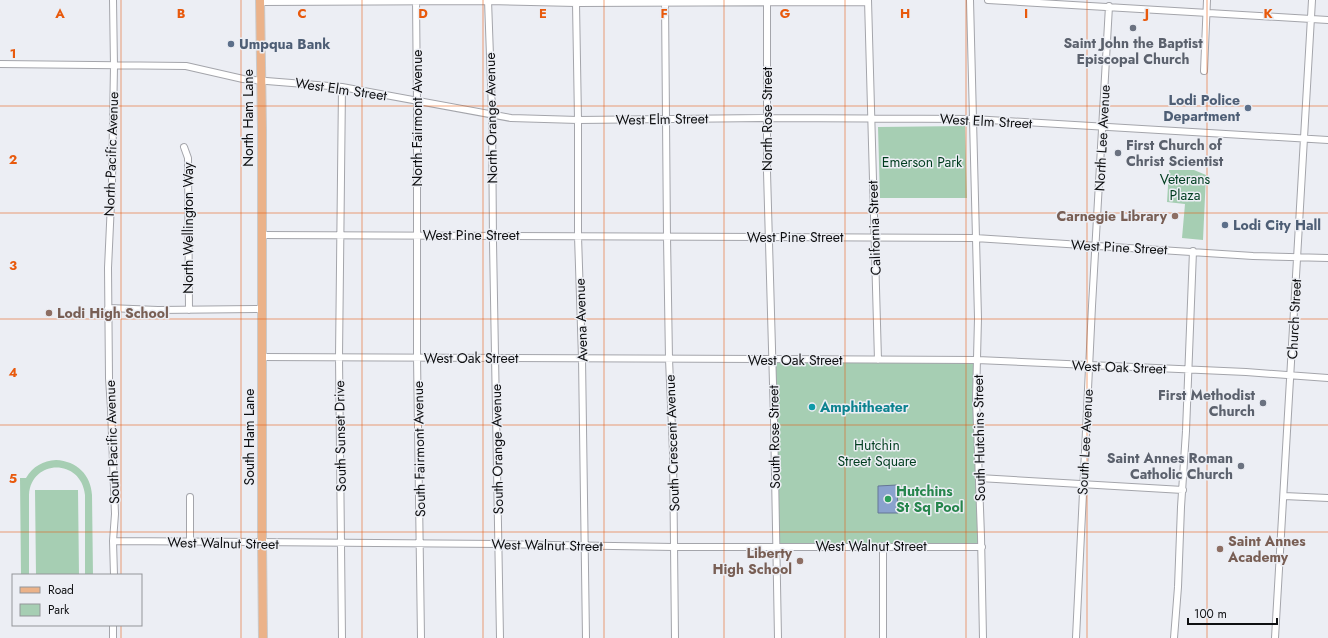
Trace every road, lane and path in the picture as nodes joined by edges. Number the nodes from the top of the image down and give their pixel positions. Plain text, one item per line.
1 (113, 0) edge
2 (970, 0) edge
3 (988, 0) edge
4 (1207, 0) edge
5 (1312, 0) edge
6 (260, 1) edge
7 (416, 1) edge
8 (488, 1) edge
9 (665, 1) edge
10 (868, 1) edge
11 (767, 2) junction
12 (576, 3) junction
13 (1109, 6) junction
14 (1206, 12) junction
15 (1311, 19) junction
16 (1328, 20) edge
17 (0, 64) edge
18 (114, 66) junction
19 (1204, 71) dead end
20 (261, 80) junction
21 (342, 87) junction
22 (417, 101) junction
23 (492, 116) junction
24 (767, 118) junction
25 (871, 118) junction
26 (667, 119) junction
27 (973, 119) junction
28 (578, 120) junction
29 (1102, 127) junction
30 (1304, 138) junction
31 (1328, 140) edge
32 (184, 147) dead end
33 (262, 235) junction
34 (340, 235) junction
35 (418, 235) junction
36 (493, 235) junction
37 (578, 236) junction
38 (667, 237) junction
39 (770, 237) junction
40 (875, 238) junction
41 (975, 238) junction
42 (1096, 246) junction
43 (1193, 251) junction
44 (1297, 257) junction
45 (1328, 258) edge
46 (108, 308) junction
47 (261, 309) junction
48 (189, 310) junction
49 (261, 357) junction
50 (339, 357) junction
51 (417, 357) junction
52 (495, 358) junction
53 (582, 358) junction
54 (669, 359) junction
55 (772, 360) junction
56 (878, 360) junction
57 (977, 360) junction
58 (1090, 365) junction
59 (1189, 370) junction
60 (1291, 377) junction
61 (1328, 378) edge
62 (979, 478) junction
63 (1083, 485) junction
64 (1183, 490) junction
65 (1284, 496) junction
66 (190, 497) dead end
67 (1328, 498) edge
68 (113, 541) junction
69 (190, 542) junction
70 (262, 543) junction
71 (341, 543) junction
72 (420, 543) junction
73 (499, 544) junction
74 (586, 545) junction
75 (777, 546) junction
76 (883, 546) junction
77 (982, 546) junction
78 (674, 547) junction
79 (114, 574) edge
80 (113, 626) edge
81 (113, 638) edge
82 (264, 638) edge
83 (342, 638) edge
84 (421, 638) edge
85 (500, 638) edge
86 (586, 638) edge
87 (674, 638) edge
88 (778, 638) edge
89 (883, 638) edge
90 (983, 638) edge
91 (1076, 638) edge
92 (1174, 638) edge
93 (1275, 638) edge

1 - 18 street, North Pacific Avenue
2 - 27 street, South Hutchins Street
3 - 13 street
4 - 14 street
5 - 15 street, Church Street
6 - 7 street
6 - 20 main road, North Ham Lane
7 - 8 street
7 - 22 street, North Fairmont Avenue
8 - 12 street
8 - 23 street, North Orange Avenue
9 - 11 street
9 - 12 street
9 - 26 street, South Crescent Avenue
10 - 11 street
10 - 25 street, California Street
11 - 24 street, North Rose Street
12 - 28 street, Avena Avenue
13 - 14 street
13 - 29 street, North Lee Avenue
14 - 15 street
14 - 19 street
15 - 16 street
15 - 30 street, Church Street
17 - 18 street, West Elm Street
18 - 20 street, West Elm Street
18 - 46 street, North Pacific Avenue
20 - 21 street, West Elm Street
20 - 33 main road, North Ham Lane
21 - 22 street, West Elm Street
21 - 34 street, South Sunset Drive
22 - 23 street, West Elm Street
22 - 35 street, North Fairmont Avenue
23 - 28 street, West Elm Street
23 - 36 street, North Orange Avenue
24 - 25 street, West Elm Street
24 - 26 street, West Elm Street
24 - 39 street, North Rose Street
25 - 27 street, West Elm Street
25 - 40 street, California Street
26 - 28 street, West Elm Street
26 - 38 street, South Crescent Avenue
27 - 29 street, West Elm Street
27 - 41 street, South Hutchins Street
28 - 37 street, Avena Avenue
29 - 30 street, West Elm Street
29 - 42 street, North Lee Avenue
30 - 31 street, West Elm Street
30 - 44 street, Church Street
32 - 48 street, North Wellington Way
33 - 34 street, West Pine Street
33 - 47 main road, South Ham Lane
34 - 35 street, West Pine Street
34 - 50 street, South Sunset Drive
35 - 36 street, West Pine Street
35 - 51 street, South Fairmont Avenue
36 - 37 street, West Pine Street
36 - 52 street, South Orange Avenue
37 - 38 street, West Pine Street
37 - 53 street, Avena Avenue
38 - 39 street, West Pine Street
38 - 54 street, South Crescent Avenue
39 - 40 street, West Pine Street
39 - 55 street, South Rose Street
40 - 41 street, West Pine Street
40 - 56 street, California Street
41 - 42 street, West Pine Street
41 - 57 street, South Hutchins Street
42 - 43 street, West Pine Street
42 - 58 street, South Lee Avenue
43 - 44 street, West Pine Street
43 - 59 street
44 - 45 street, West Pine Street
44 - 60 street, Church Street
46 - 48 street
46 - 68 street, South Pacific Avenue
47 - 48 street
47 - 49 main road, South Ham Lane
49 - 50 street, West Oak Street
49 - 70 main road, South Ham Lane
50 - 51 street, West Oak Street
50 - 71 street, South Sunset Drive
51 - 52 street, West Oak Street
51 - 72 street, South Fairmont Avenue
52 - 53 street, West Oak Street
52 - 73 street, South Orange Avenue
53 - 54 street, West Oak Street
53 - 74 street, Avena Avenue
54 - 55 street, West Oak Street
54 - 78 street, South Crescent Avenue
55 - 56 street, West Oak Street
55 - 75 street, South Rose Street
56 - 57 street, West Oak Street
57 - 58 street, West Oak Street
57 - 62 street, South Hutchins Street
58 - 59 street, West Oak Street
58 - 63 street, South Lee Avenue
59 - 60 street, West Oak Street
59 - 64 street
60 - 61 street, West Oak Street
60 - 65 street, Church Street
62 - 63 street
62 - 77 street, South Hutchins Street
63 - 64 street
63 - 91 street, South Lee Avenue
64 - 92 street
65 - 67 street
65 - 93 street, Church Street
66 - 69 street
68 - 69 street, West Walnut Street
68 - 79 street, South Pacific Avenue
69 - 70 street, West Walnut Street
70 - 71 street, West Walnut Street
70 - 82 main road, South Ham Lane
71 - 72 street, West Walnut Street
71 - 83 street, South Sunset Drive
72 - 73 street, West Walnut Street
72 - 84 street, South Fairmont Avenue
73 - 74 street, West Walnut Street
73 - 85 street, South Orange Avenue
74 - 78 street, West Walnut Street
74 - 86 street, Avena Avenue
75 - 76 street, West Walnut Street
75 - 78 street, West Walnut Street
75 - 88 street, South Rose Street
76 - 77 street, West Walnut Street
76 - 89 street
77 - 90 street, South Hutchins Street
78 - 87 street, South Crescent Avenue
80 - 81 street

